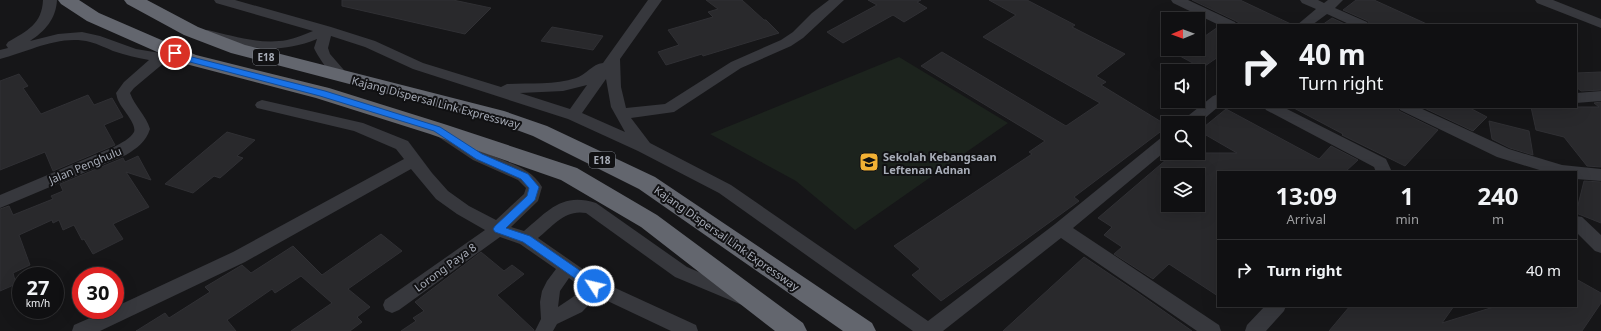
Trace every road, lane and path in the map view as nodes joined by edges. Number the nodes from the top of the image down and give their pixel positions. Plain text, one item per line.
1 (50, 0) edge
2 (67, 0) edge
3 (133, 0) edge
4 (221, 0) edge
5 (655, 0) edge
6 (837, 0) edge
7 (1178, 0) edge
8 (1307, 0) edge
9 (1336, 0) edge
10 (1542, 0) edge
11 (246, 3) edge
12 (1324, 8) junction
13 (1228, 24) edge
14 (1305, 24) edge
15 (1360, 24) edge
16 (1601, 24) edge
17 (326, 30) junction
18 (191, 31) junction
19 (0, 55) edge
20 (161, 58) junction
21 (189, 59) junction
22 (613, 59) junction
23 (343, 78) junction
24 (495, 90) junction
25 (1601, 96) edge
26 (1577, 98) edge
27 (1217, 100) edge
28 (262, 105) dead end
29 (1273, 108) edge
30 (1407, 108) edge
31 (621, 114) junction
32 (573, 115) junction
33 (1197, 116) edge
34 (437, 129) junction
35 (644, 147) junction
36 (1161, 147) edge
37 (1503, 153) junction
38 (414, 160) junction
39 (1384, 171) edge
40 (1522, 171) edge
41 (1562, 171) edge
42 (1577, 172) edge
43 (1601, 175) edge
44 (0, 202) edge
45 (1577, 223) edge
46 (498, 229) junction
47 (1061, 229) junction
48 (526, 239) junction
49 (1601, 246) edge
50 (568, 268) junction
51 (594, 286) junction
52 (392, 305) dead end
53 (758, 305) junction
54 (1276, 307) edge
55 (547, 325) edge
56 (81, 331) edge
57 (689, 331) edge
58 (794, 331) edge
59 (863, 331) edge
60 (929, 331) edge
61 (1212, 331) edge
62 (1254, 331) edge

1 - 19 street
2 - 21 highway, Kajang Dispersal Link Expressway / E18
3 - 18 highway, Kajang Dispersal Link Expressway / E18
4 - 11 street
5 - 22 street
6 - 31 street
7 - 13 street
8 - 12 street
9 - 12 street
10 - 16 street
11 - 17 street
12 - 14 street
12 - 15 street
17 - 18 street
17 - 23 street
17 - 24 street
18 - 23 highway, Kajang Dispersal Link Expressway / E18
19 - 20 street
20 - 21 street
20 - 44 street, Jalan Penghulu
21 - 34 highway, Kajang Dispersal Link Expressway / E18
22 - 24 street
22 - 31 street
22 - 32 street
23 - 59 highway, Kajang Dispersal Link Expressway / E18
24 - 32 street
25 - 26 street
27 - 33 street
28 - 38 street
29 - 39 street
30 - 37 street
31 - 35 street
32 - 35 street
34 - 46 street, Lorong Paya 8
34 - 53 highway, Kajang Dispersal Link Expressway / E18
35 - 60 street
36 - 47 street
37 - 40 street
37 - 41 street
38 - 46 street
38 - 56 street
42 - 43 street
45 - 49 street
46 - 48 street
46 - 52 street, Lorong Paya 8
47 - 60 street
47 - 61 street
48 - 50 street
48 - 53 street
50 - 51 street
50 - 55 street
51 - 55 street
51 - 57 street
53 - 58 highway, Kajang Dispersal Link Expressway / E18
54 - 62 street

